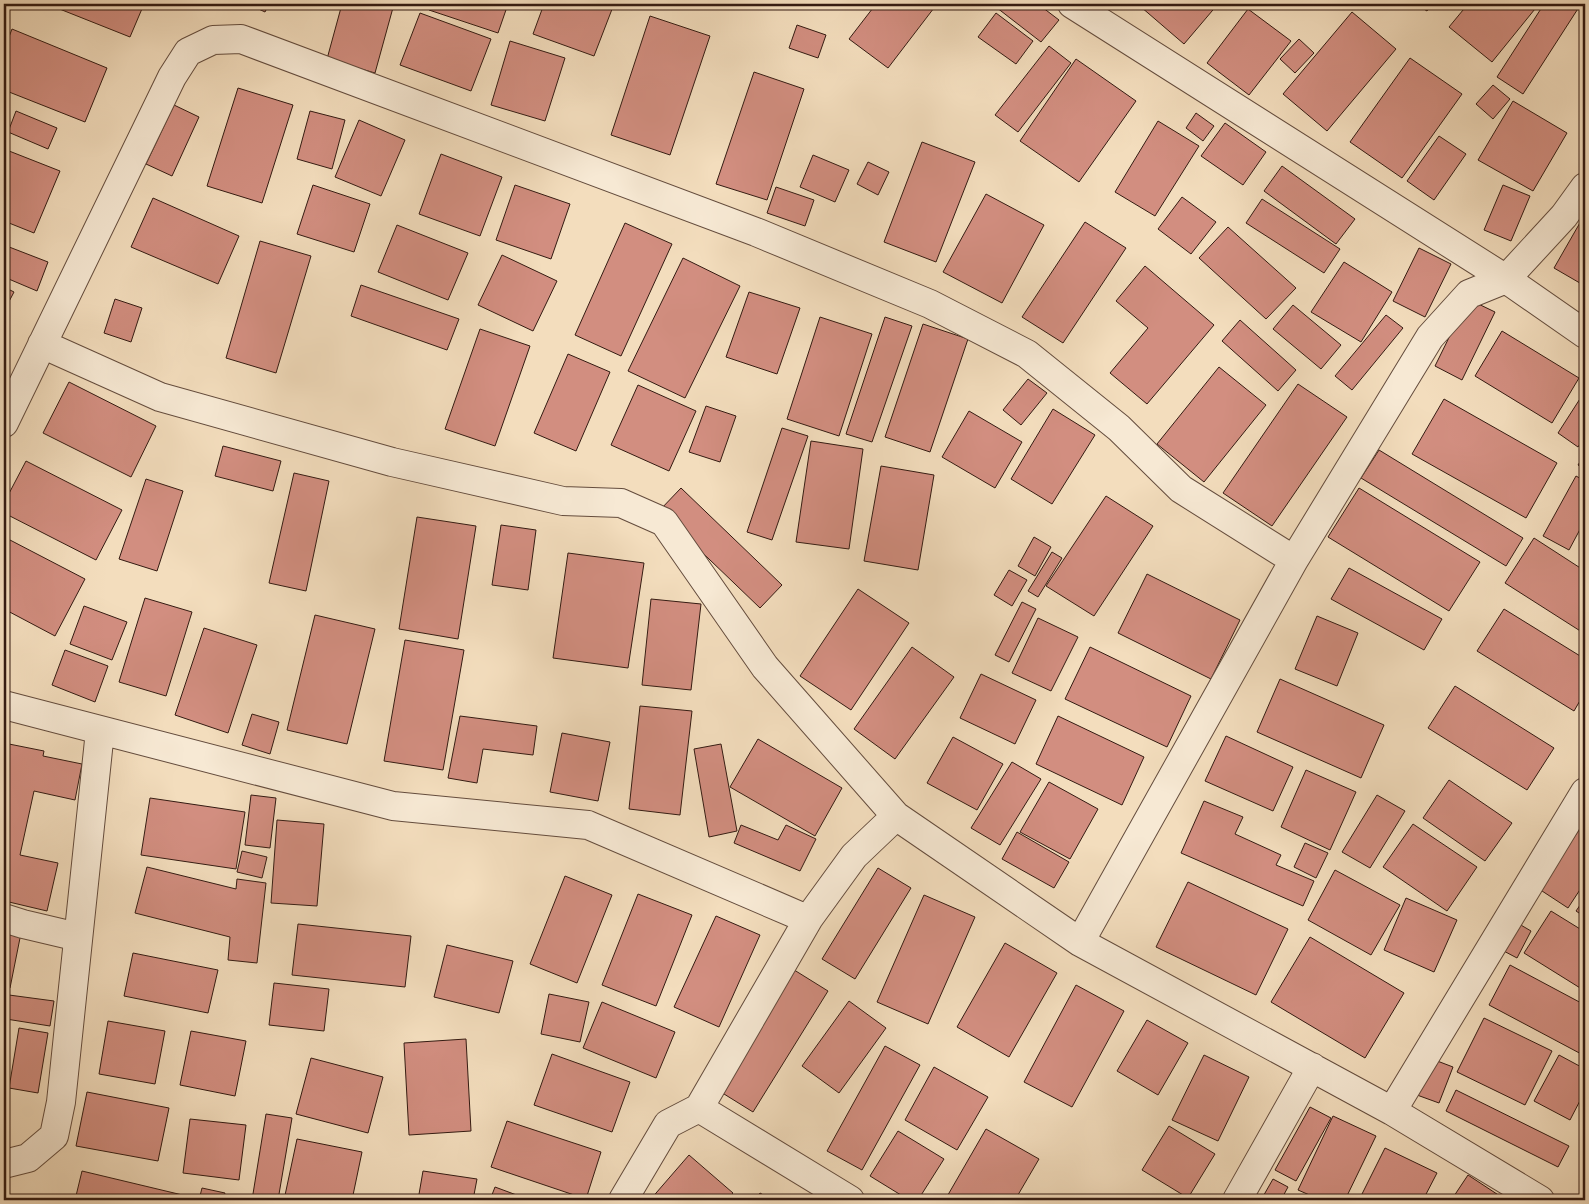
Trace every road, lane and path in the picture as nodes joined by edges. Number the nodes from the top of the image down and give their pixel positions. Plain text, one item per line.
1 (1072, 4) edge
2 (1585, 188) edge
3 (1506, 279) junction
4 (1585, 334) edge
5 (42, 344) junction
6 (4, 423) edge
7 (1294, 560) junction
8 (4, 705) edge
9 (100, 731) junction
10 (1585, 792) edge
11 (896, 816) junction
12 (4, 918) edge
13 (809, 918) junction
14 (78, 937) junction
15 (1080, 942) junction
16 (1312, 1067) junction
17 (699, 1108) junction
18 (1392, 1111) junction
19 (4, 1164) edge
20 (622, 1200) edge
21 (850, 1200) edge
22 (1237, 1200) edge
23 (1540, 1200) edge

1 - 3 street
2 - 3 street
3 - 4 street
3 - 7 street
5 - 6 street
5 - 7 street
5 - 11 street
7 - 15 street
8 - 9 street
9 - 13 street
9 - 14 street
10 - 18 street
11 - 13 street
11 - 15 street
12 - 14 street
13 - 17 street
14 - 19 street
15 - 16 street
16 - 18 street
16 - 22 street
17 - 20 street
17 - 21 street
18 - 23 street

